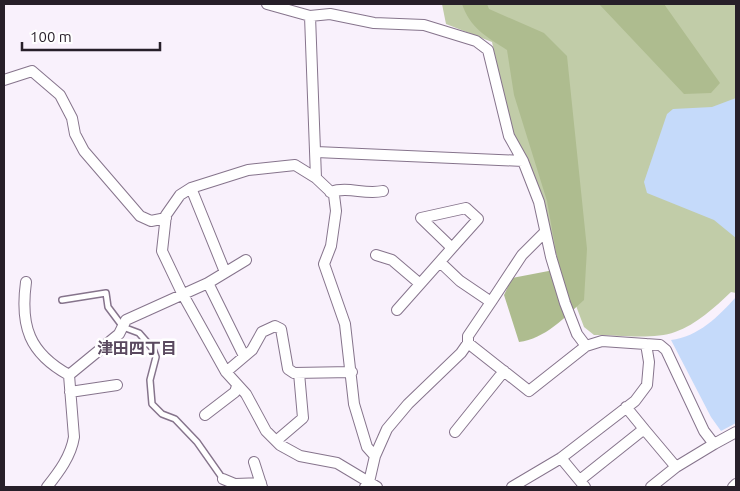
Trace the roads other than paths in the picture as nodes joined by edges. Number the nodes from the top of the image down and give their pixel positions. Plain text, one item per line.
1 (267, 4) edge
2 (310, 16) junction
3 (4, 80) edge
4 (316, 152) junction
5 (523, 161) junction
6 (316, 178) junction
7 (191, 188) junction
8 (383, 191) dead end
9 (330, 192) junction
10 (166, 218) junction
11 (545, 232) junction
12 (452, 248) junction
13 (376, 255) dead end
14 (246, 260) dead end
15 (440, 262) junction
16 (226, 272) junction
17 (26, 282) dead end
18 (208, 283) junction
19 (419, 284) junction
20 (182, 293) junction
21 (62, 300) dead end
22 (491, 302) junction
23 (396, 310) dead end
24 (123, 326) junction
25 (468, 343) junction
26 (646, 344) junction
27 (586, 346) junction
28 (244, 356) junction
29 (504, 371) junction
30 (226, 372) junction
31 (352, 372) junction
32 (299, 373) junction
33 (69, 375) junction
34 (117, 385) dead end
35 (237, 386) junction
36 (70, 392) junction
37 (626, 407) junction
38 (205, 415) dead end
39 (644, 429) junction
40 (454, 432) dead end
41 (736, 432) edge
42 (276, 441) junction
43 (714, 444) junction
44 (375, 456) junction
45 (561, 458) junction
46 (254, 462) dead end
47 (676, 467) junction
48 (223, 478) joint
49 (582, 484) edge
50 (736, 484) edge
51 (261, 485) edge
52 (370, 485) edge
53 (48, 487) edge
54 (512, 487) edge
55 (651, 487) edge
56 (733, 487) edge

1 - 2 street
2 - 4 street
2 - 5 street
3 - 10 street
4 - 5 street
4 - 6 street
5 - 11 street
6 - 7 street
6 - 9 street
7 - 10 street
7 - 16 street
8 - 9 street
9 - 31 street
10 - 20 street
11 - 22 street
11 - 27 street
12 - 12 street
12 - 15 street
13 - 19 street
14 - 16 street
15 - 19 street
15 - 22 street
16 - 18 street
17 - 33 street
18 - 20 street
18 - 28 street
19 - 23 street
20 - 24 street
20 - 30 street
21 - 24 lane
22 - 25 street
24 - 33 street
24 - 48 lane
25 - 29 street
25 - 44 street
26 - 27 street
26 - 37 street
26 - 43 street
27 - 29 street
28 - 30 street
28 - 32 street
29 - 40 street
30 - 35 street
31 - 32 street
31 - 44 street
32 - 42 street
33 - 36 street
34 - 36 street
35 - 38 street
35 - 42 street
36 - 53 street
37 - 39 street
37 - 45 street
39 - 47 street
39 - 49 street
41 - 43 street
42 - 52 street
43 - 47 street
44 - 52 street
45 - 49 street
45 - 54 street
46 - 51 street
47 - 55 street
48 - 51 street
50 - 56 street

